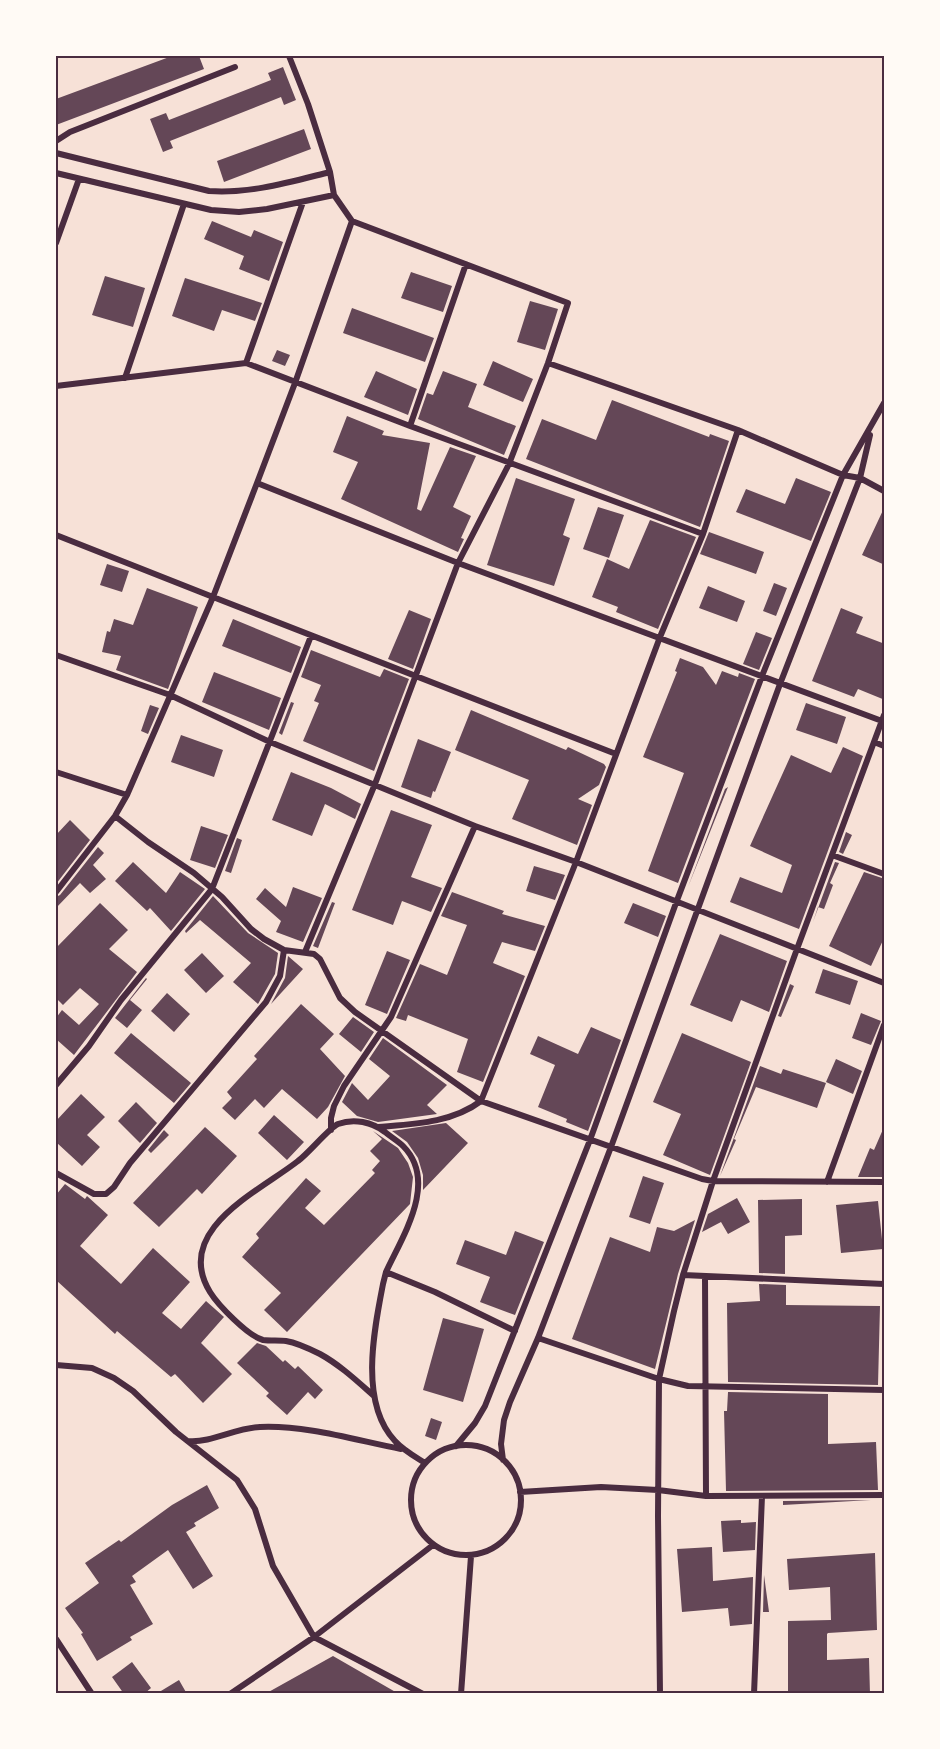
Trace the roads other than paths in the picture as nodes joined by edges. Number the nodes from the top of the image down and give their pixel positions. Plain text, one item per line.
1 (289, 56) edge
2 (235, 66) dead end
3 (56, 141) edge
4 (56, 153) edge
5 (330, 172) junction
6 (56, 173) edge
7 (79, 179) junction
8 (334, 195) junction
9 (303, 202) junction
10 (184, 204) junction
11 (352, 221) junction
12 (56, 243) edge
13 (466, 264) junction
14 (246, 363) junction
15 (548, 363) junction
16 (124, 378) junction
17 (295, 383) junction
18 (56, 386) edge
19 (885, 403) edge
20 (410, 426) junction
21 (872, 428) junction
22 (738, 430) junction
23 (509, 464) junction
24 (843, 475) junction
25 (860, 478) junction
26 (257, 483) junction
27 (885, 490) edge
28 (703, 534) junction
29 (56, 535) edge
30 (458, 563) junction
31 (213, 597) junction
32 (311, 636) junction
33 (660, 637) junction
34 (56, 655) edge
35 (416, 675) junction
36 (762, 676) junction
37 (780, 684) junction
38 (170, 695) junction
39 (884, 718) edge
40 (270, 742) junction
41 (874, 742) junction
42 (885, 746) edge
43 (616, 754) junction
44 (56, 772) edge
45 (375, 784) junction
46 (127, 795) junction
47 (115, 816) junction
48 (475, 826) junction
49 (832, 855) junction
50 (576, 862) junction
51 (885, 874) edge
52 (212, 889) junction
53 (56, 892) edge
54 (676, 903) junction
55 (697, 909) junction
56 (796, 949) junction
57 (284, 950) junction
58 (305, 952) junction
59 (885, 983) edge
60 (885, 1025) edge
61 (383, 1031) junction
62 (56, 1085) edge
63 (481, 1101) junction
64 (378, 1127) junction
65 (331, 1130) junction
66 (590, 1140) junction
67 (611, 1147) junction
68 (56, 1173) edge
69 (713, 1181) junction
70 (827, 1182) junction
71 (885, 1182) edge
72 (386, 1272) junction
73 (683, 1275) junction
74 (705, 1276) junction
75 (885, 1284) edge
76 (515, 1331) junction
77 (538, 1338) junction
78 (56, 1365) edge
79 (659, 1379) junction
80 (704, 1387) junction
81 (885, 1390) edge
82 (374, 1396) junction
83 (187, 1441) junction
84 (456, 1446) junction
85 (403, 1449) junction
86 (503, 1460) junction
87 (425, 1463) junction
88 (658, 1490) junction
89 (520, 1492) junction
90 (885, 1495) edge
91 (706, 1496) junction
92 (762, 1496) junction
93 (433, 1545) junction
94 (471, 1556) junction
95 (314, 1637) junction
96 (56, 1640) edge
97 (92, 1694) edge
98 (230, 1694) edge
99 (423, 1694) edge
100 (461, 1694) edge
101 (660, 1694) edge
102 (754, 1694) edge

1 - 5 street
2 - 3 street
4 - 5 street
5 - 8 street
6 - 7 street
7 - 10 street
7 - 12 street
8 - 9 street
8 - 11 street
9 - 10 street
9 - 14 street
10 - 16 street
11 - 13 street
11 - 17 street
13 - 15 street
13 - 20 street
14 - 16 street
14 - 17 street
15 - 22 street
15 - 23 street
16 - 18 street
17 - 20 street
17 - 26 street
19 - 21 street
20 - 23 street
21 - 24 street
21 - 25 street
22 - 24 street
22 - 28 street
23 - 28 street
23 - 30 street
24 - 25 street
24 - 36 street
25 - 27 street
25 - 37 street
26 - 30 street
26 - 31 street
28 - 33 street
29 - 31 street
30 - 33 street
30 - 35 street
31 - 32 street
31 - 38 street
32 - 35 street
32 - 40 street
33 - 36 street
33 - 43 street
34 - 38 street
35 - 43 street
35 - 45 street
36 - 37 street
36 - 54 street
37 - 39 street
37 - 55 street
38 - 40 street
38 - 46 street
39 - 41 street
40 - 45 street
40 - 52 street
41 - 42 street
41 - 49 street
43 - 50 street
44 - 46 street
45 - 48 street
45 - 58 street
46 - 47 street
47 - 52 street
47 - 53 street
48 - 50 street
48 - 61 street
49 - 51 street
49 - 56 street
50 - 54 street
50 - 63 street
52 - 57 street
52 - 62 street
54 - 55 street
54 - 66 street
55 - 56 street
55 - 67 street
56 - 59 street
56 - 69 street
57 - 58 street
57 - 68 street
58 - 61 street
60 - 70 street
61 - 63 street
61 - 65 street
63 - 64 street
63 - 66 street
64 - 65 street
64 - 72 street
65 - 82 street
66 - 67 street
66 - 76 street
67 - 69 street
67 - 77 street
69 - 70 street
69 - 73 street
70 - 71 street
72 - 76 street
72 - 82 street
73 - 74 street
73 - 79 street
74 - 75 street
74 - 80 street
76 - 84 street
77 - 79 street
77 - 86 street
78 - 83 street
79 - 80 street
79 - 88 street
80 - 81 street
80 - 91 street
82 - 85 street
83 - 85 street
83 - 95 street
84 - 86 street
84 - 87 street
85 - 87 street
86 - 89 street
87 - 93 street
88 - 89 street
88 - 91 street
88 - 101 street
89 - 94 street
90 - 92 street
91 - 92 street
92 - 102 street
93 - 94 street
93 - 95 street
94 - 100 street
95 - 98 street
95 - 99 street
96 - 97 street

